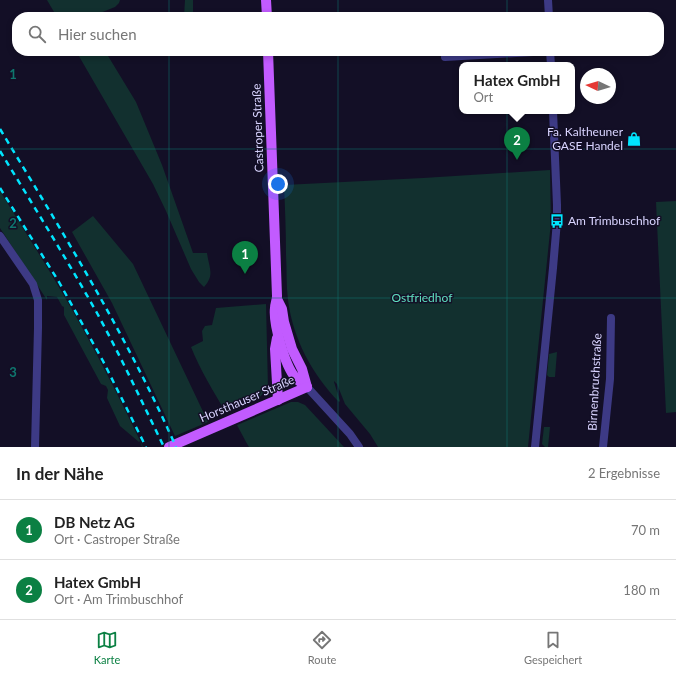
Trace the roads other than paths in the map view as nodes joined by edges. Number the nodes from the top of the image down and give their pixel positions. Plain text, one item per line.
1 (266, 0) edge
2 (548, 0) edge
3 (267, 12) edge
4 (548, 12) edge
5 (268, 56) edge
6 (553, 114) edge
7 (0, 236) edge
8 (277, 299) junction
9 (611, 318) dead end
10 (277, 333) junction
11 (307, 387) junction
12 (278, 400) junction
13 (35, 447) edge
14 (169, 447) edge
15 (359, 447) edge
16 (535, 447) edge
17 (603, 447) edge

1 - 3 main road
2 - 4 street
5 - 8 main road, Castroper Straße
6 - 16 street
7 - 13 street
8 - 10 main road, Castroper Straße
8 - 11 main road, Castroper Straße
9 - 17 street, Birnenbruchstraße
10 - 11 main road, Castroper Straße
10 - 12 main road
11 - 12 main road, Horsthauser Straße
11 - 15 street, Horsthauser Straße
12 - 14 main road, Horsthauser Straße

